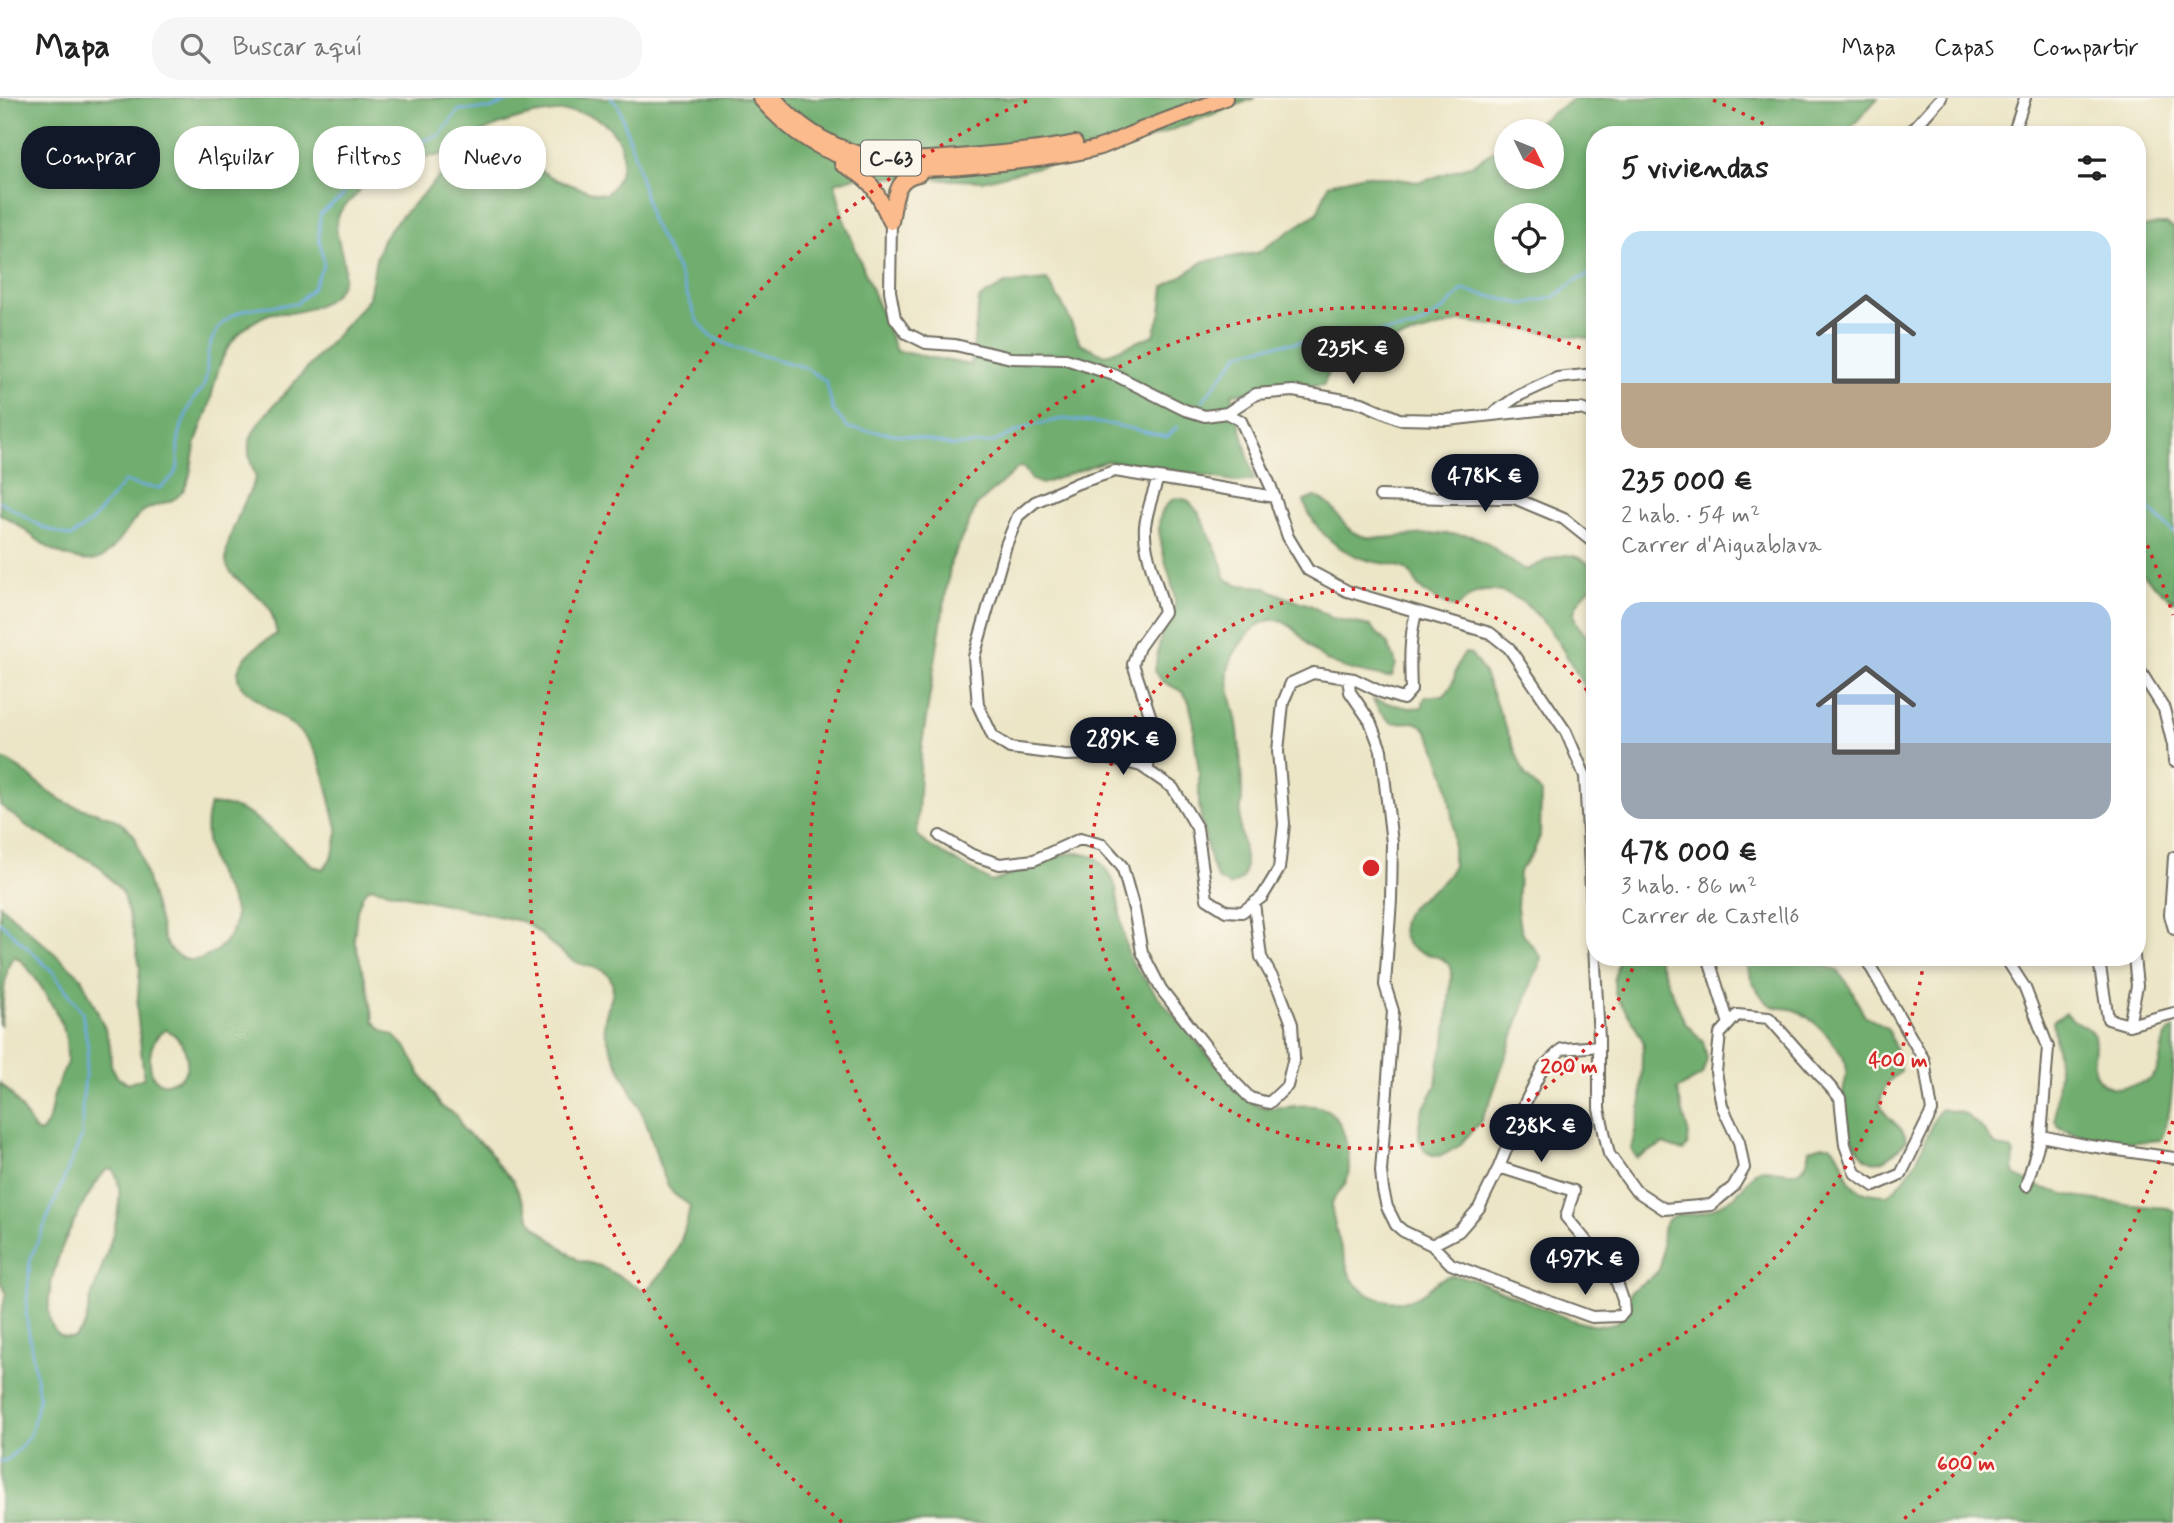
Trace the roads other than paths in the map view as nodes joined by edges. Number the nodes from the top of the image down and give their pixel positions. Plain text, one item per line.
1 (760, 98) edge
2 (774, 98) edge
3 (1225, 98) edge
4 (1941, 98) edge
5 (2025, 98) edge
6 (784, 110) junction
7 (1916, 126) edge
8 (2016, 126) edge
9 (793, 131) junction
10 (1124, 136) junction
11 (1027, 151) junction
12 (998, 164) junction
13 (889, 167) junction
14 (898, 189) junction
15 (877, 192) junction
16 (891, 222) junction
17 (1586, 375) edge
18 (1586, 412) edge
19 (1227, 413) junction
20 (1493, 414) junction
21 (1157, 478) junction
22 (1380, 496) dead end
23 (1275, 497) junction
24 (1586, 537) edge
25 (1416, 613) junction
26 (1348, 678) junction
27 (2146, 680) edge
28 (2174, 761) edge
29 (1148, 771) junction
30 (1586, 795) edge
31 (940, 836) dead end
32 (2174, 857) edge
33 (1254, 903) junction
34 (2174, 929) edge
35 (1595, 966) edge
36 (1711, 966) edge
37 (1871, 966) edge
38 (2011, 966) edge
39 (2099, 966) edge
40 (2135, 966) edge
41 (2174, 1013) edge
42 (1729, 1024) junction
43 (2129, 1025) junction
44 (1599, 1046) junction
45 (2041, 1136) junction
46 (2174, 1158) edge
47 (1499, 1167) junction
48 (2026, 1186) dead end
49 (1432, 1245) junction

1 - 9 main road, C-63
2 - 6 main road, C-63
3 - 10 main road, C-63
4 - 7 street
5 - 8 street
6 - 11 main road, C-63
6 - 13 main road, C-63
9 - 13 main road, C-63
9 - 15 main road, C-63
10 - 11 main road, C-63
10 - 12 main road, C-63
11 - 13 main road, C-63
12 - 13 main road, C-63
12 - 14 main road, C-63
13 - 14 main road, C-63
13 - 15 main road, C-63
14 - 15 main road
14 - 16 main road, C-63
15 - 16 main road, C-63
16 - 19 street
17 - 20 street
18 - 20 street
19 - 20 street
19 - 23 street
21 - 23 street
21 - 29 street
21 - 29 street
22 - 24 street
23 - 25 street
25 - 26 street
25 - 30 street
26 - 33 street
26 - 49 street
27 - 28 street
29 - 33 street
31 - 33 street
32 - 34 street
35 - 44 street
36 - 42 street
37 - 42 street
38 - 45 street
39 - 43 street
40 - 43 street
41 - 43 street
42 - 44 street
44 - 47 street
45 - 46 street
45 - 48 street
47 - 49 street
47 - 49 street

